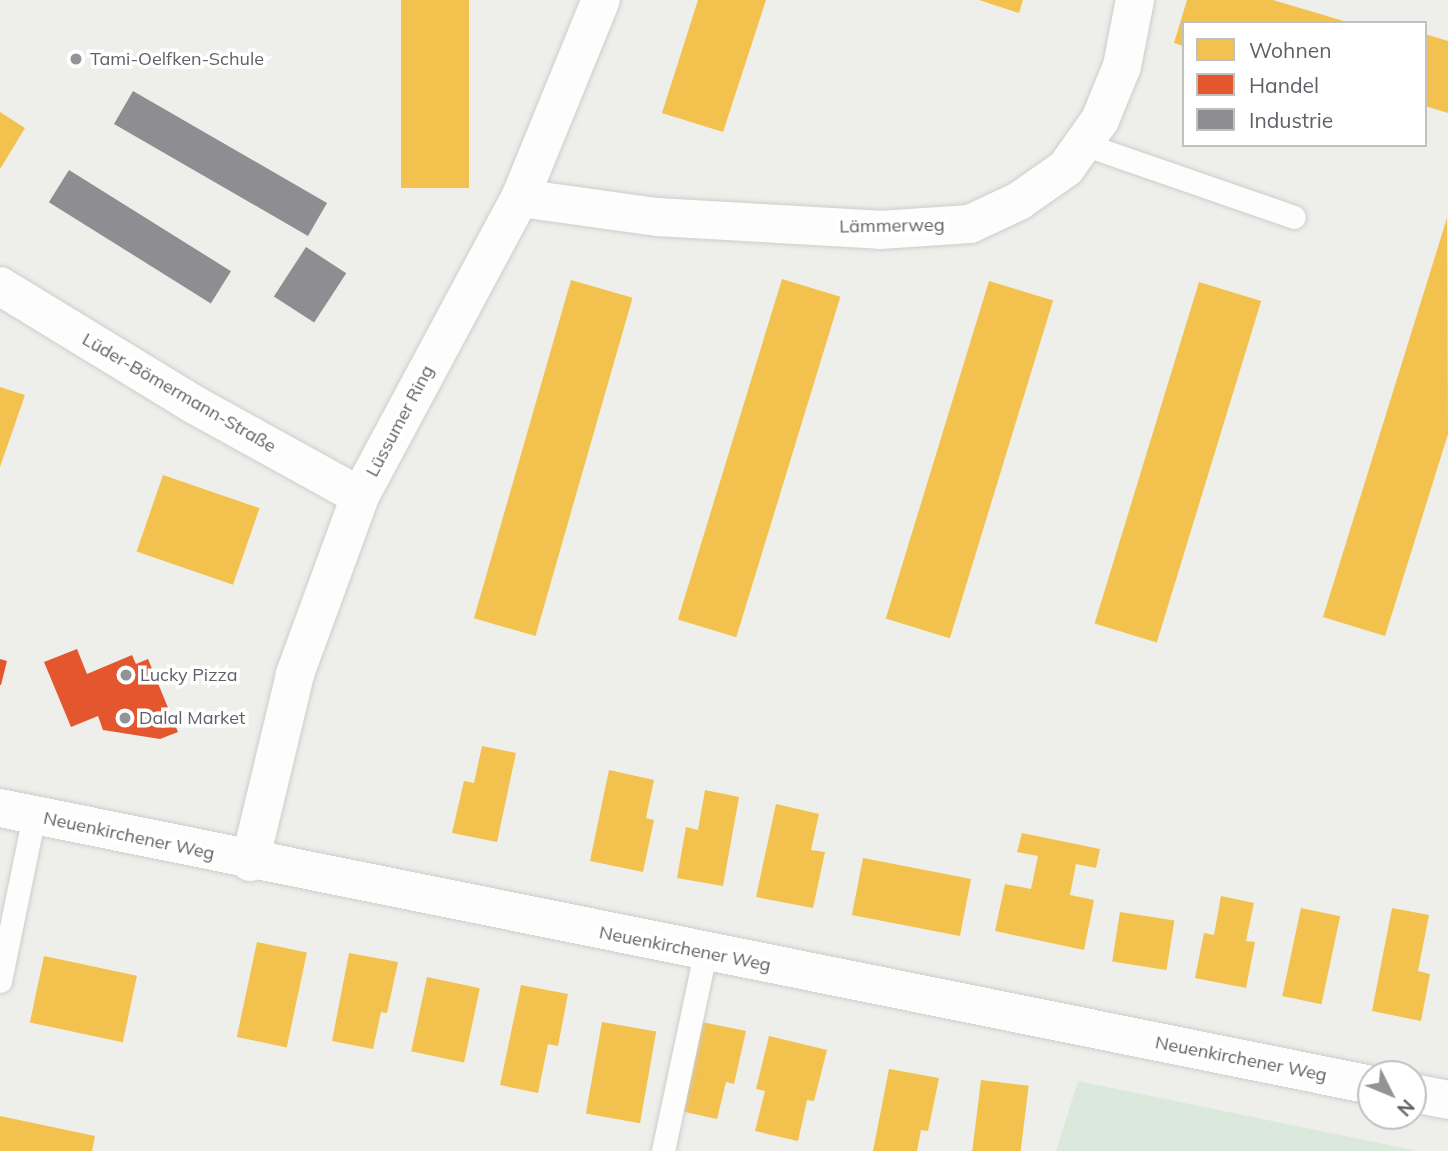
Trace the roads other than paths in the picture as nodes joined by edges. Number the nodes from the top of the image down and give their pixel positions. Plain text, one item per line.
1 (601, 0) edge
2 (1135, 0) edge
3 (1083, 144) junction
4 (520, 198) junction
5 (1294, 217) dead end
6 (0, 286) edge
7 (360, 496) junction
8 (17, 812) edge
9 (250, 862) junction
10 (705, 953) junction
11 (0, 981) edge
12 (1357, 1082) edge
13 (1427, 1096) edge
14 (1448, 1100) edge
15 (663, 1151) edge

1 - 4 street, Lüssumer Ring
2 - 3 street, Lämmerweg
3 - 4 street, Lämmerweg
3 - 5 lane
4 - 7 street, Lüssumer Ring
6 - 7 street, Lüder-Bömermann-Straße
7 - 9 street, Lüssumer Ring
8 - 9 street, Neuenkirchener Weg
8 - 11 lane
9 - 10 street, Neuenkirchener Weg
10 - 12 street, Neuenkirchener Weg
10 - 15 lane
13 - 14 street

